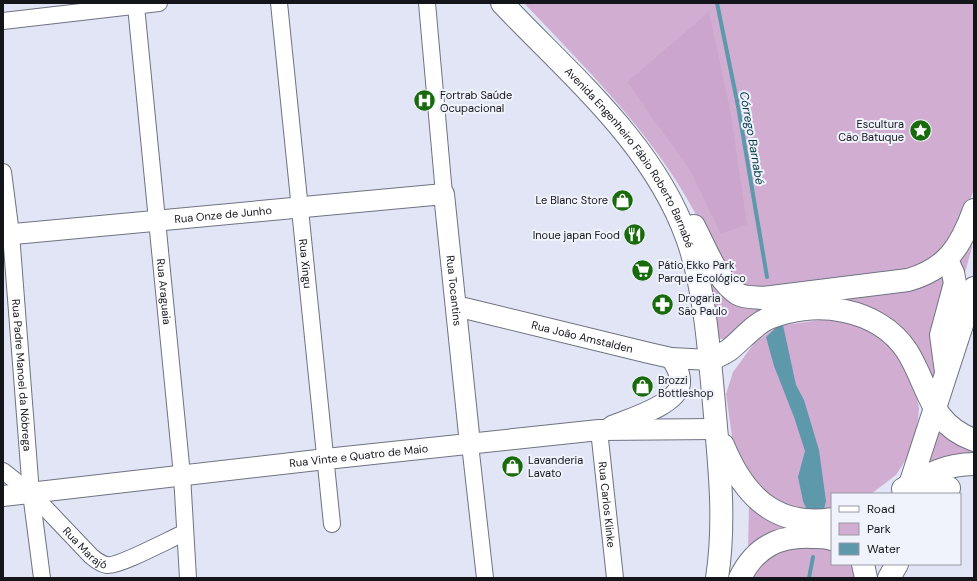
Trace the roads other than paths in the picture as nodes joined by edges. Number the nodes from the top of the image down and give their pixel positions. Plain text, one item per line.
1 (159, 3) edge
2 (279, 3) edge
3 (427, 3) edge
4 (502, 3) edge
5 (136, 6) junction
6 (3, 20) edge
7 (619, 126) junction
8 (3, 172) edge
9 (444, 194) junction
10 (300, 208) junction
11 (974, 210) edge
12 (156, 220) junction
13 (7, 234) edge
14 (946, 260) junction
15 (974, 288) edge
16 (456, 306) junction
17 (671, 358) junction
18 (710, 360) junction
19 (946, 375) junction
20 (934, 407) junction
21 (716, 429) junction
22 (599, 430) junction
23 (974, 440) edge
24 (470, 444) junction
25 (326, 459) junction
26 (974, 464) edge
27 (3, 472) edge
28 (974, 474) edge
29 (182, 475) junction
30 (903, 491) edge
31 (945, 491) edge
32 (31, 493) junction
33 (3, 496) edge
34 (831, 519) edge
35 (332, 524) dead end
36 (184, 533) junction
37 (831, 539) edge
38 (863, 565) edge
39 (889, 565) edge
40 (896, 565) edge
41 (42, 578) edge
42 (188, 578) edge
43 (485, 578) edge
44 (615, 578) edge
45 (717, 578) edge
46 (740, 578) edge
47 (866, 578) edge
48 (885, 578) edge
49 (889, 578) edge

1 - 5 street
2 - 10 street, Rua Xingu
3 - 9 street, Rua Tocantins
4 - 7 main road, Avenida Engenheiro Fábio Roberto Barnabé
5 - 6 street
5 - 12 street, Rua Araguaia
7 - 14 main road
7 - 18 main road, Avenida Engenheiro Fábio Roberto Barnabé
8 - 13 street, Rua Padre Manoel da Nóbrega
9 - 10 street, Rua Onze de Junho
9 - 16 street, Rua Tocantins
10 - 12 street, Rua Onze de Junho
10 - 25 street, Rua Xingu
11 - 14 main road
12 - 13 street, Rua Onze de Junho
12 - 29 street, Rua Araguaia
13 - 32 street, Rua Padre Manoel da Nóbrega
14 - 19 main road
15 - 19 main road
16 - 17 street, Rua João Amstalden
16 - 24 street, Rua Tocantins
17 - 18 street, Rua João Amstalden
17 - 22 street
18 - 20 main road
18 - 21 main road, Avenida Engenheiro Fábio Roberto Barnabé
19 - 20 main road
20 - 23 main road
20 - 30 main road
21 - 22 street, Rua Vinte e Quatro de Maio
21 - 34 main road
21 - 45 main road, Avenida Engenheiro Fábio Roberto Barnabé
22 - 24 street, Rua Vinte e Quatro de Maio
22 - 44 street, Rua Carlos Klinke
24 - 25 street, Rua Vinte e Quatro de Maio
24 - 43 street, Rua Tocantins
25 - 29 street, Rua Vinte e Quatro de Maio
25 - 35 street, Rua Xingu
26 - 30 main road
27 - 32 street, Rua Marajó
28 - 31 main road
29 - 32 street, Rua Vinte e Quatro de Maio
29 - 36 street, Rua Araguaia
30 - 31 main road
32 - 33 street, Rua Vinte e Quatro de Maio
32 - 36 street, Rua Marajó
32 - 41 street, Rua Padre Manoel da Nóbrega
36 - 42 street, Rua Araguaia
37 - 46 main road
38 - 47 main road
39 - 48 main road
40 - 49 main road

